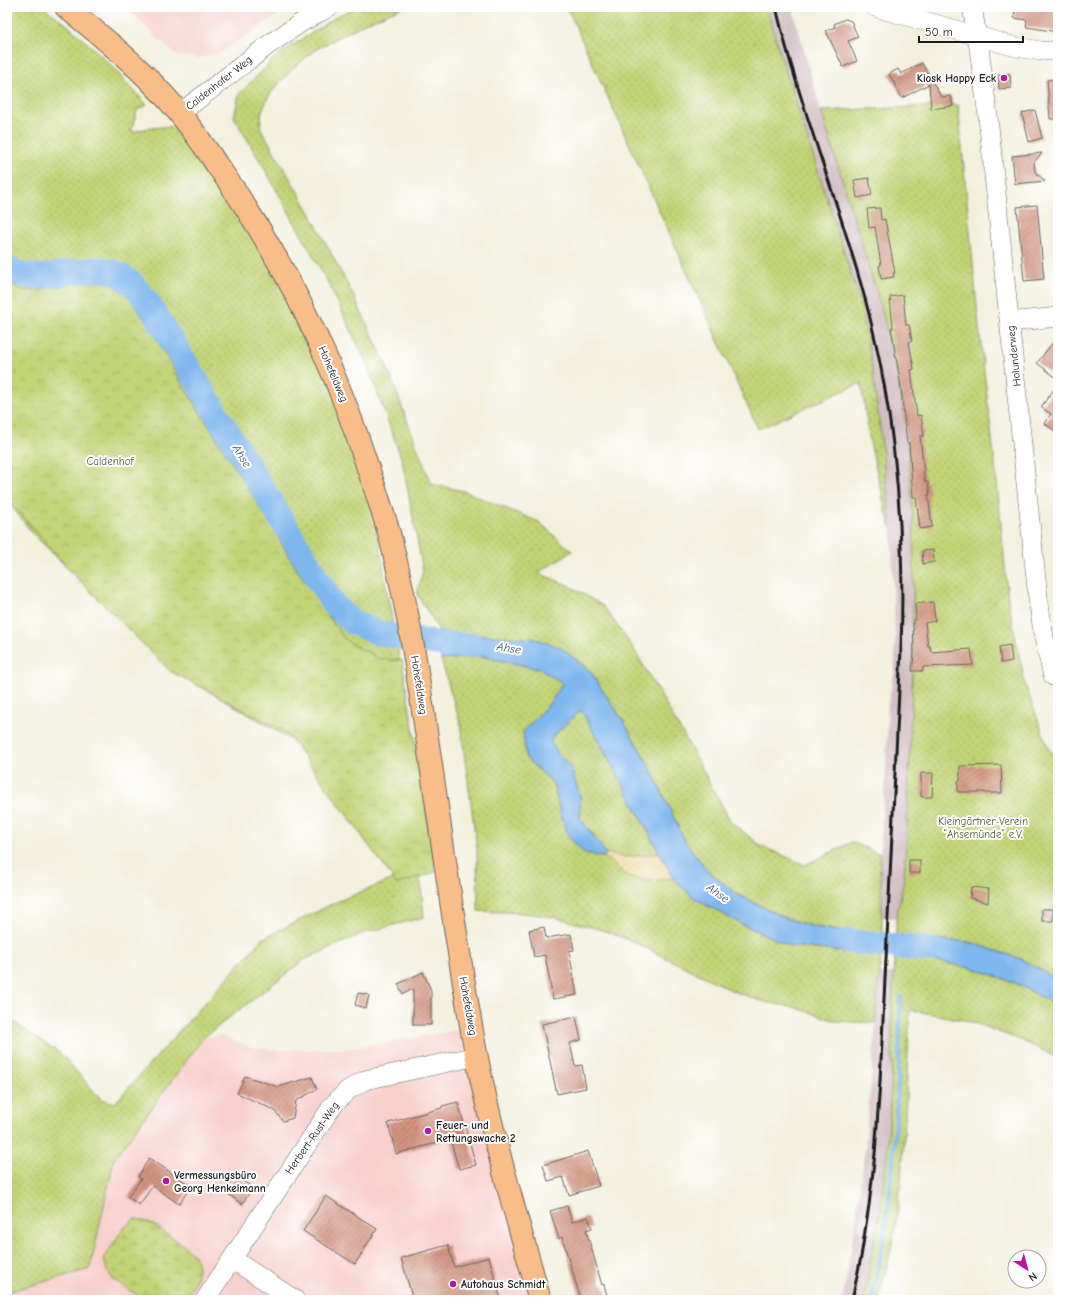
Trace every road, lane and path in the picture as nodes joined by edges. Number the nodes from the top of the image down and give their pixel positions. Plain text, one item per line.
1 (66, 7) edge
2 (329, 7) edge
3 (875, 7) edge
4 (972, 7) edge
5 (976, 36) junction
6 (1058, 51) edge
7 (179, 114) junction
8 (1058, 317) edge
9 (1010, 322) junction
10 (1053, 676) dead end
11 (477, 1056) junction
12 (232, 1259) junction
13 (205, 1300) edge
14 (295, 1300) edge
15 (540, 1300) edge

1 - 7 main road, Caldenhofer Weg
2 - 7 street, Caldenhofer Weg
3 - 5 street
4 - 5 street, Holunderweg
5 - 6 street
5 - 9 street, Holunderweg
7 - 11 main road, Hohefeldweg
8 - 9 street
9 - 10 street, Holunderweg
11 - 12 street, Herbert-Rust-Weg
11 - 15 main road, Hohefeldweg
12 - 13 street, Herbert-Rust-Weg
12 - 14 street

